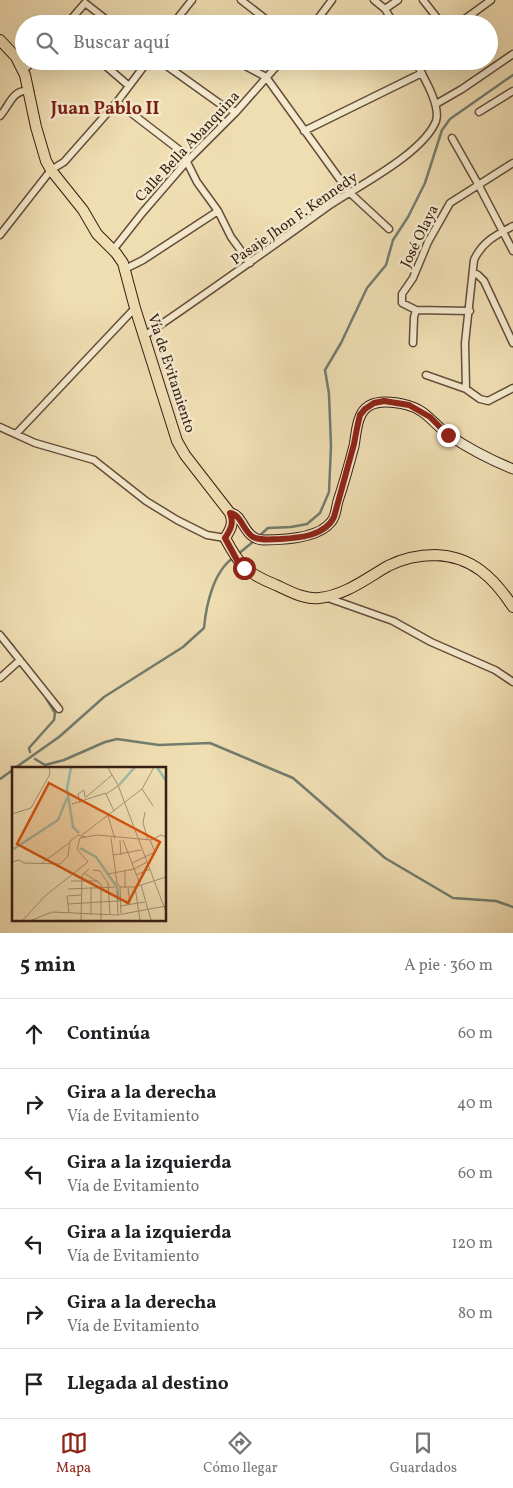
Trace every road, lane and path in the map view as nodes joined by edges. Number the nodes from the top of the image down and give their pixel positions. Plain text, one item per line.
1 (192, 0) edge
2 (241, 0) edge
3 (332, 0) edge
4 (374, 0) edge
5 (398, 0) edge
6 (424, 0) edge
7 (491, 0) edge
8 (385, 9) junction
9 (75, 15) edge
10 (100, 15) edge
11 (181, 15) edge
12 (260, 15) edge
13 (321, 15) edge
14 (389, 15) edge
15 (435, 15) edge
16 (470, 15) edge
17 (0, 40) edge
18 (513, 54) edge
19 (15, 57) edge
20 (498, 64) edge
21 (110, 70) edge
22 (141, 70) edge
23 (173, 70) edge
24 (253, 70) edge
25 (273, 70) edge
26 (420, 70) edge
27 (490, 70) edge
28 (23, 71) edge
29 (422, 73) junction
30 (266, 77) junction
31 (129, 86) junction
32 (30, 91) junction
33 (513, 91) edge
34 (117, 102) junction
35 (436, 104) junction
36 (236, 112) junction
37 (479, 112) dead end
38 (0, 116) edge
39 (304, 131) junction
40 (452, 138) dead end
41 (187, 161) junction
42 (513, 163) edge
43 (51, 170) junction
44 (478, 184) junction
45 (349, 192) junction
46 (218, 212) junction
47 (513, 226) edge
48 (389, 229) dead end
49 (503, 231) junction
50 (0, 235) edge
51 (113, 250) junction
52 (513, 251) edge
53 (250, 264) junction
54 (125, 269) junction
55 (474, 273) junction
56 (135, 308) junction
57 (416, 310) junction
58 (470, 311) junction
59 (144, 336) junction
60 (414, 343) dead end
61 (513, 343) edge
62 (426, 375) dead end
63 (513, 388) edge
64 (466, 389) junction
65 (0, 428) edge
66 (16, 434) junction
67 (513, 469) edge
68 (230, 513) junction
69 (225, 538) junction
70 (326, 597) junction
71 (513, 607) edge
72 (0, 636) edge
73 (20, 660) junction
74 (0, 678) edge
75 (513, 682) edge
76 (59, 708) dead end

1 - 11 street
2 - 12 street
3 - 13 street
4 - 8 street
5 - 8 street
6 - 15 street
7 - 16 street
8 - 14 street
9 - 10 street
17 - 19 main road, Vía de Evitamiento
18 - 20 street
21 - 31 street
22 - 31 street
23 - 36 street
24 - 30 street
25 - 30 street, Calle Bella Abanquina
26 - 29 street
27 - 35 street
28 - 32 main road, Vía de Evitamiento
29 - 35 street
29 - 39 street
30 - 36 street, Calle Bella Abanquina
30 - 39 street
31 - 34 street
32 - 38 street
32 - 43 main road, Vía de Evitamiento
33 - 37 street
34 - 41 street
34 - 43 street
35 - 45 street, Pasaje Jhon F. Kennedy
36 - 41 street, Calle Bella Abanquina
39 - 45 street
40 - 44 street
41 - 46 street
41 - 51 street, Calle Bella Abanquina
42 - 44 street, José Olaya
43 - 50 street
43 - 51 main road, Vía de Evitamiento
44 - 49 street
44 - 57 street, José Olaya
45 - 48 street
45 - 53 street, Pasaje Jhon F. Kennedy
46 - 53 street
46 - 54 street
47 - 49 street
49 - 52 street
49 - 55 street
51 - 54 main road, Vía de Evitamiento
53 - 59 street, Pasaje Jhon F. Kennedy
54 - 56 main road, Vía de Evitamiento
55 - 58 street
55 - 61 street
56 - 59 main road, Vía de Evitamiento
56 - 66 street
57 - 58 street
57 - 60 street
58 - 64 street
59 - 68 main road, Vía de Evitamiento
62 - 64 street
63 - 64 street
65 - 66 street
66 - 69 street
67 - 68 main road, Vía de Evitamiento
68 - 69 main road
69 - 70 main road
70 - 71 main road
70 - 75 street
72 - 73 street
73 - 74 street
73 - 76 street

